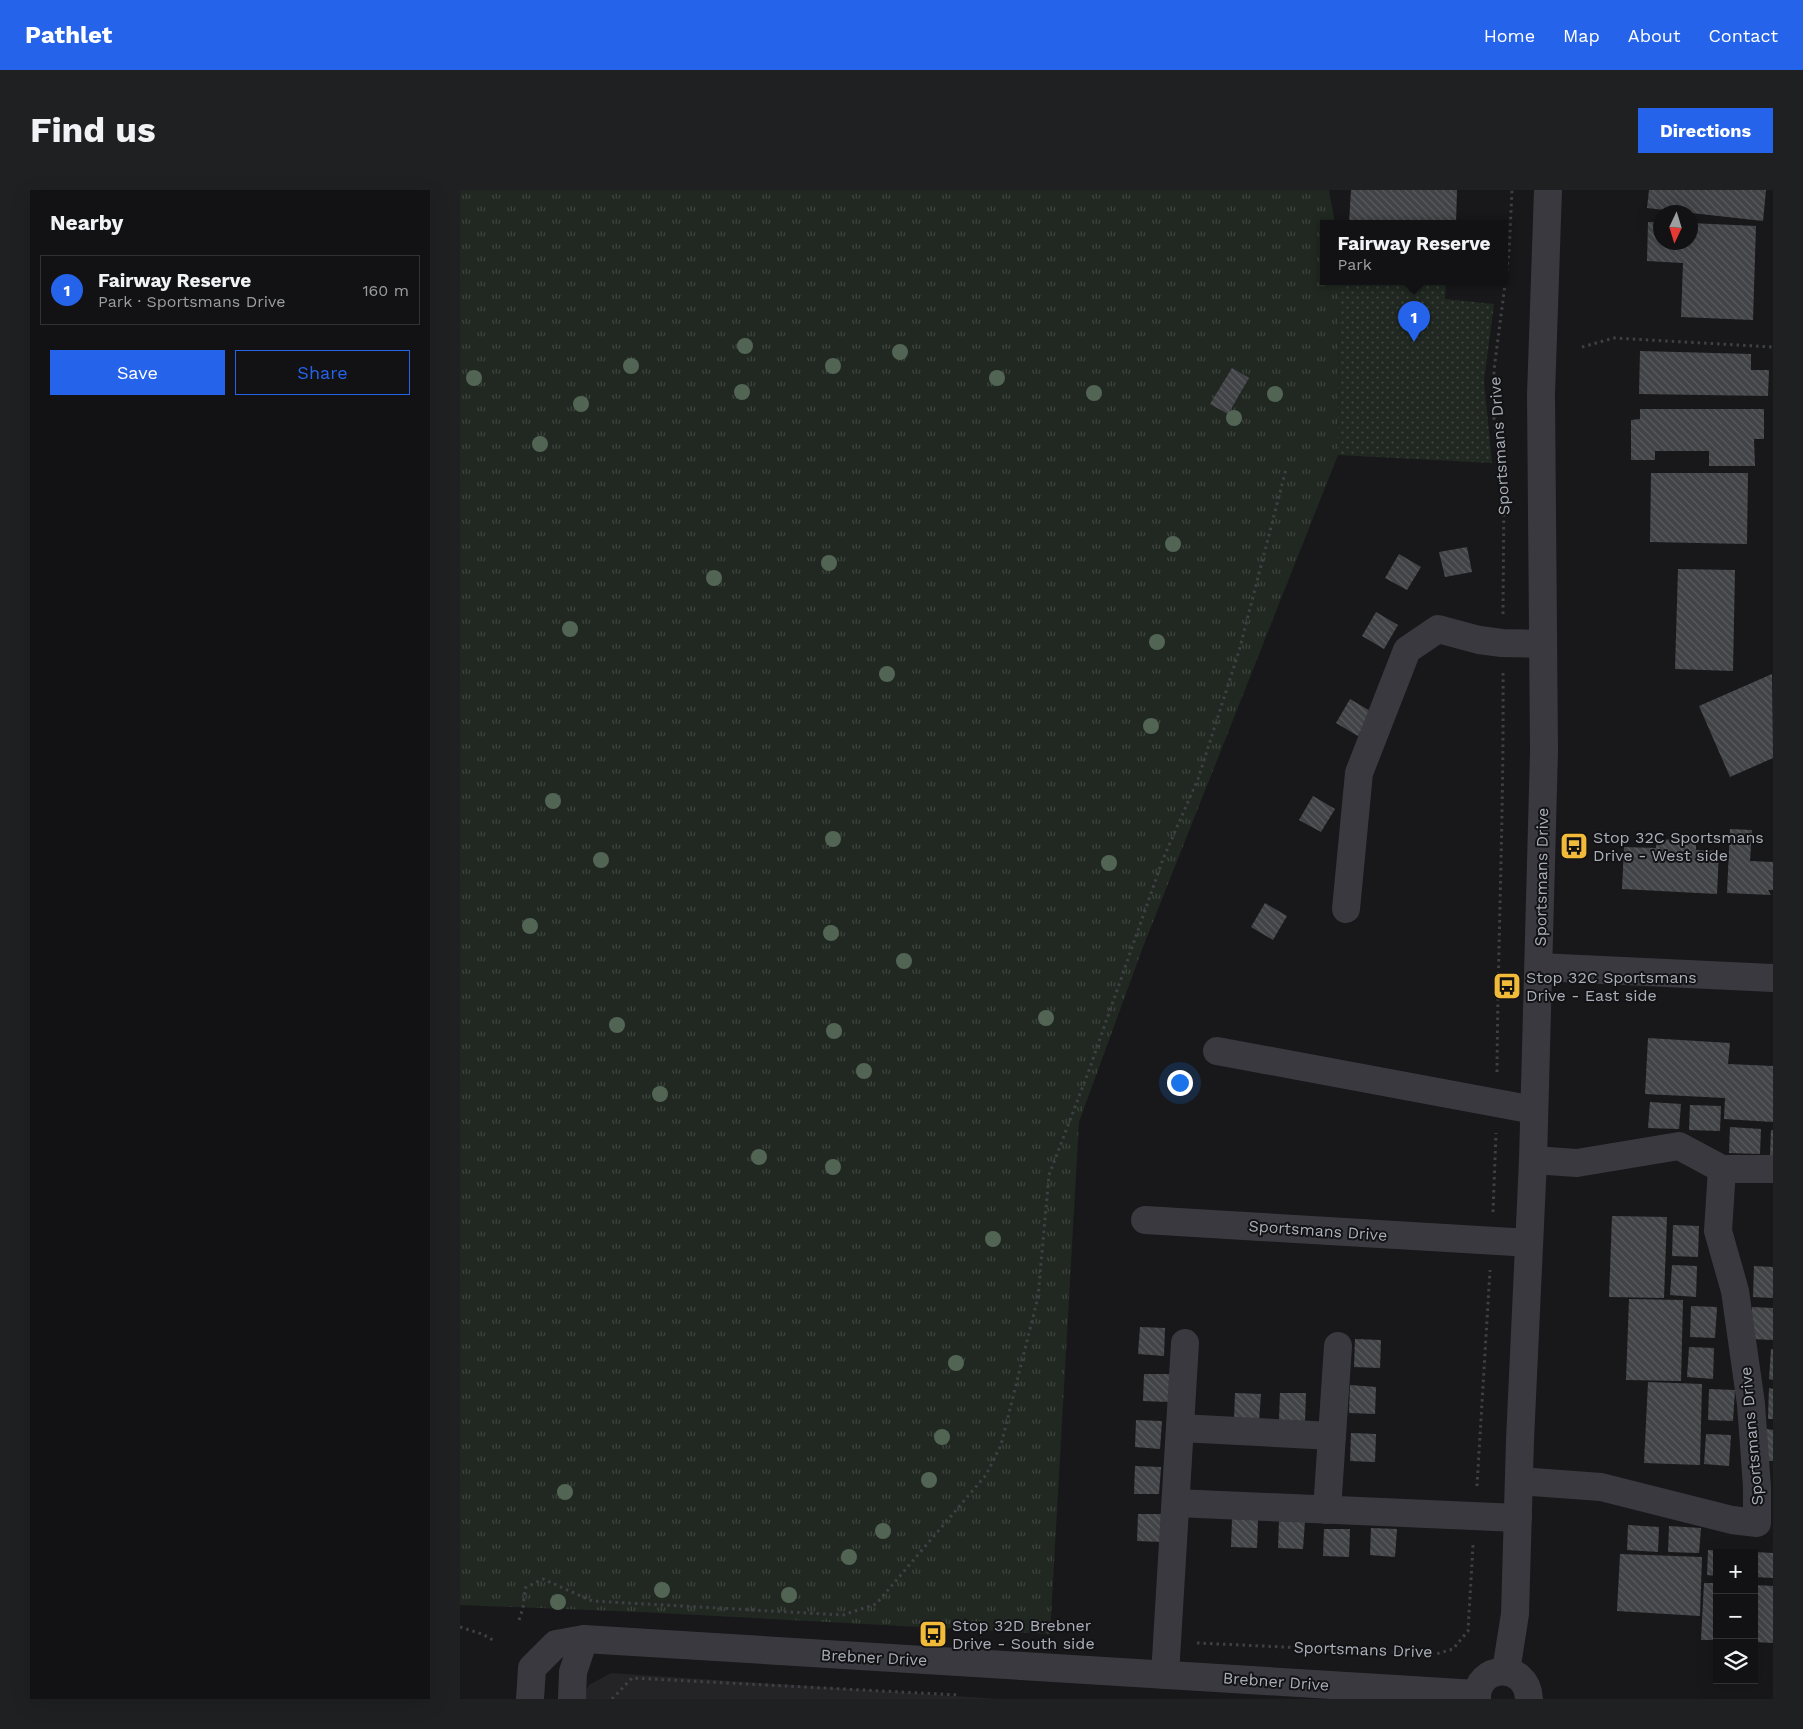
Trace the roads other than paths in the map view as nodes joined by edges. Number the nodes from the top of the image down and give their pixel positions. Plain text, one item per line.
1 (1548, 190) edge
2 (1543, 644) junction
3 (1346, 909) dead end
4 (1539, 967) junction
5 (1773, 978) edge
6 (1217, 1051) dead end
7 (1534, 1110) junction
8 (1533, 1160) junction
9 (1722, 1169) junction
10 (1773, 1169) edge
11 (1145, 1220) dead end
12 (1529, 1243) junction
13 (1185, 1343) dead end
14 (1338, 1346) dead end
15 (1180, 1428) junction
16 (1332, 1436) junction
17 (1519, 1481) junction
18 (1176, 1503) junction
19 (1327, 1510) junction
20 (1518, 1518) junction
21 (584, 1639) junction
22 (1506, 1671) junction
23 (1165, 1675) junction
24 (1477, 1696) edge
25 (530, 1699) edge
26 (572, 1699) edge
27 (1529, 1699) edge
28 (1538, 1699) edge

1 - 2 street, Sportsmans Drive
2 - 3 street
2 - 4 street, Sportsmans Drive
4 - 5 street
4 - 7 street, Sportsmans Drive
6 - 7 street
7 - 8 street, Sportsmans Drive
8 - 9 street
8 - 12 street, Sportsmans Drive
9 - 10 street
9 - 17 street, Sportsmans Drive
11 - 12 street, Sportsmans Drive
12 - 17 street, Sportsmans Drive
13 - 15 street
14 - 16 street
15 - 16 street
15 - 18 street
16 - 19 street
17 - 20 street, Sportsmans Drive
18 - 19 street
18 - 23 street
19 - 20 street
20 - 22 street, Sportsmans Drive
21 - 23 street, Brebner Drive
21 - 25 street, Brebner Drive
21 - 26 street
22 - 24 street
22 - 27 street
23 - 24 street, Brebner Drive
27 - 28 street

